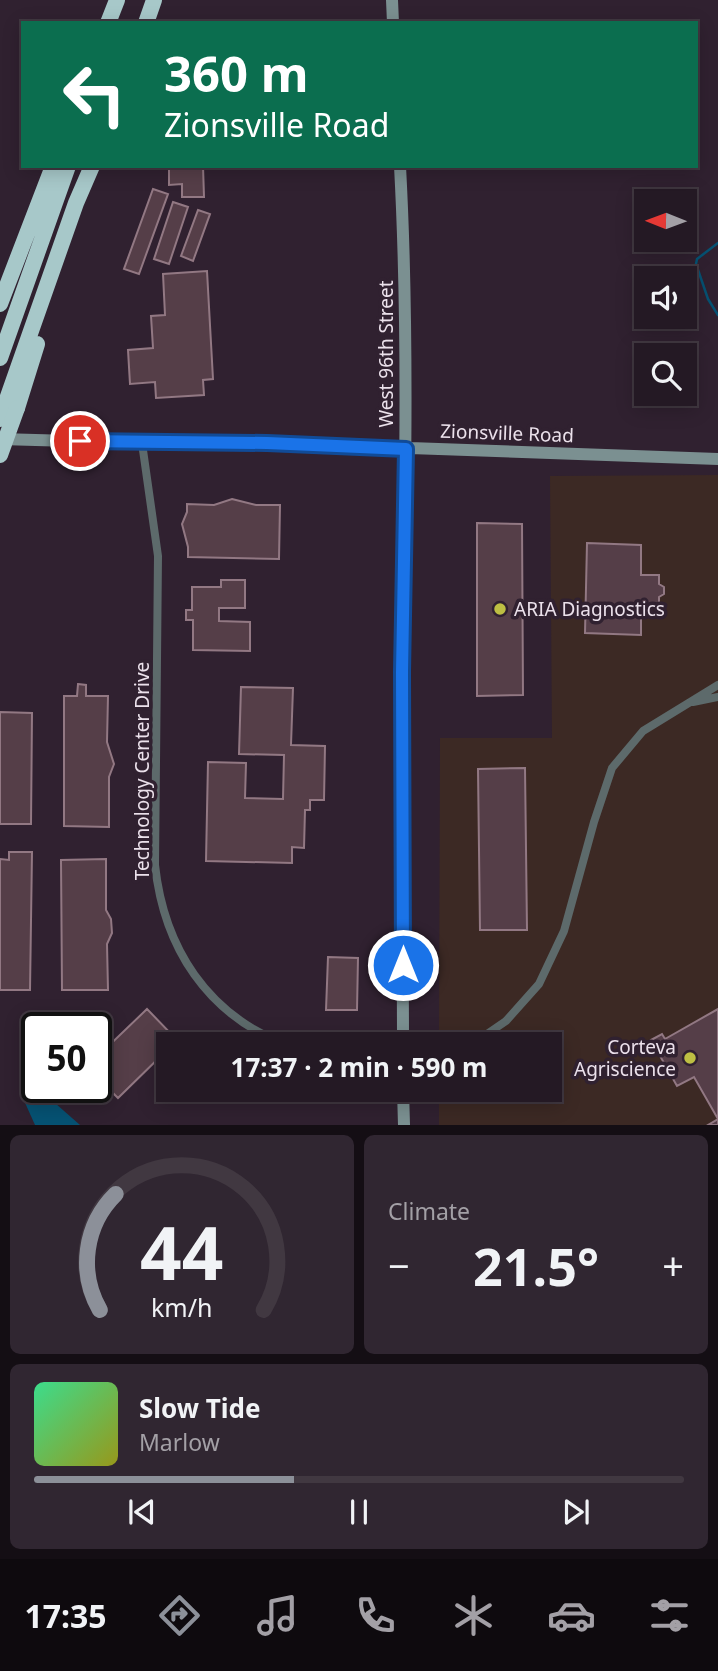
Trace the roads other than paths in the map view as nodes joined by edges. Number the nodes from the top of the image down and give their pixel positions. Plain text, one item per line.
1 (117, 0) edge
2 (126, 0) edge
3 (154, 0) edge
4 (392, 0) edge
5 (109, 21) edge
6 (119, 21) edge
7 (147, 21) edge
8 (393, 21) edge
9 (52, 168) edge
10 (67, 168) edge
11 (93, 168) edge
12 (400, 168) edge
13 (0, 304) edge
14 (0, 358) edge
15 (7, 412) edge
16 (0, 439) edge
17 (142, 443) junction
18 (406, 449) junction
19 (0, 455) edge
20 (718, 458) edge
21 (718, 685) edge
22 (718, 698) edge
23 (687, 703) junction
24 (262, 1032) edge
25 (403, 1032) edge
26 (490, 1032) edge
27 (403, 1102) edge
28 (404, 1125) edge

1 - 5 highway
2 - 6 highway
3 - 7 highway
4 - 8 main road
9 - 13 highway
10 - 14 highway
11 - 15 highway
12 - 18 main road, West 96th Street
15 - 19 highway, bridge
16 - 17 main road, Zionsville Road
17 - 18 main road, Zionsville Road
17 - 24 street, Technology Center Drive
18 - 20 main road, Zionsville Road
18 - 25 main road, West 96th Street
21 - 23 street
22 - 23 street
23 - 26 street
27 - 28 main road

